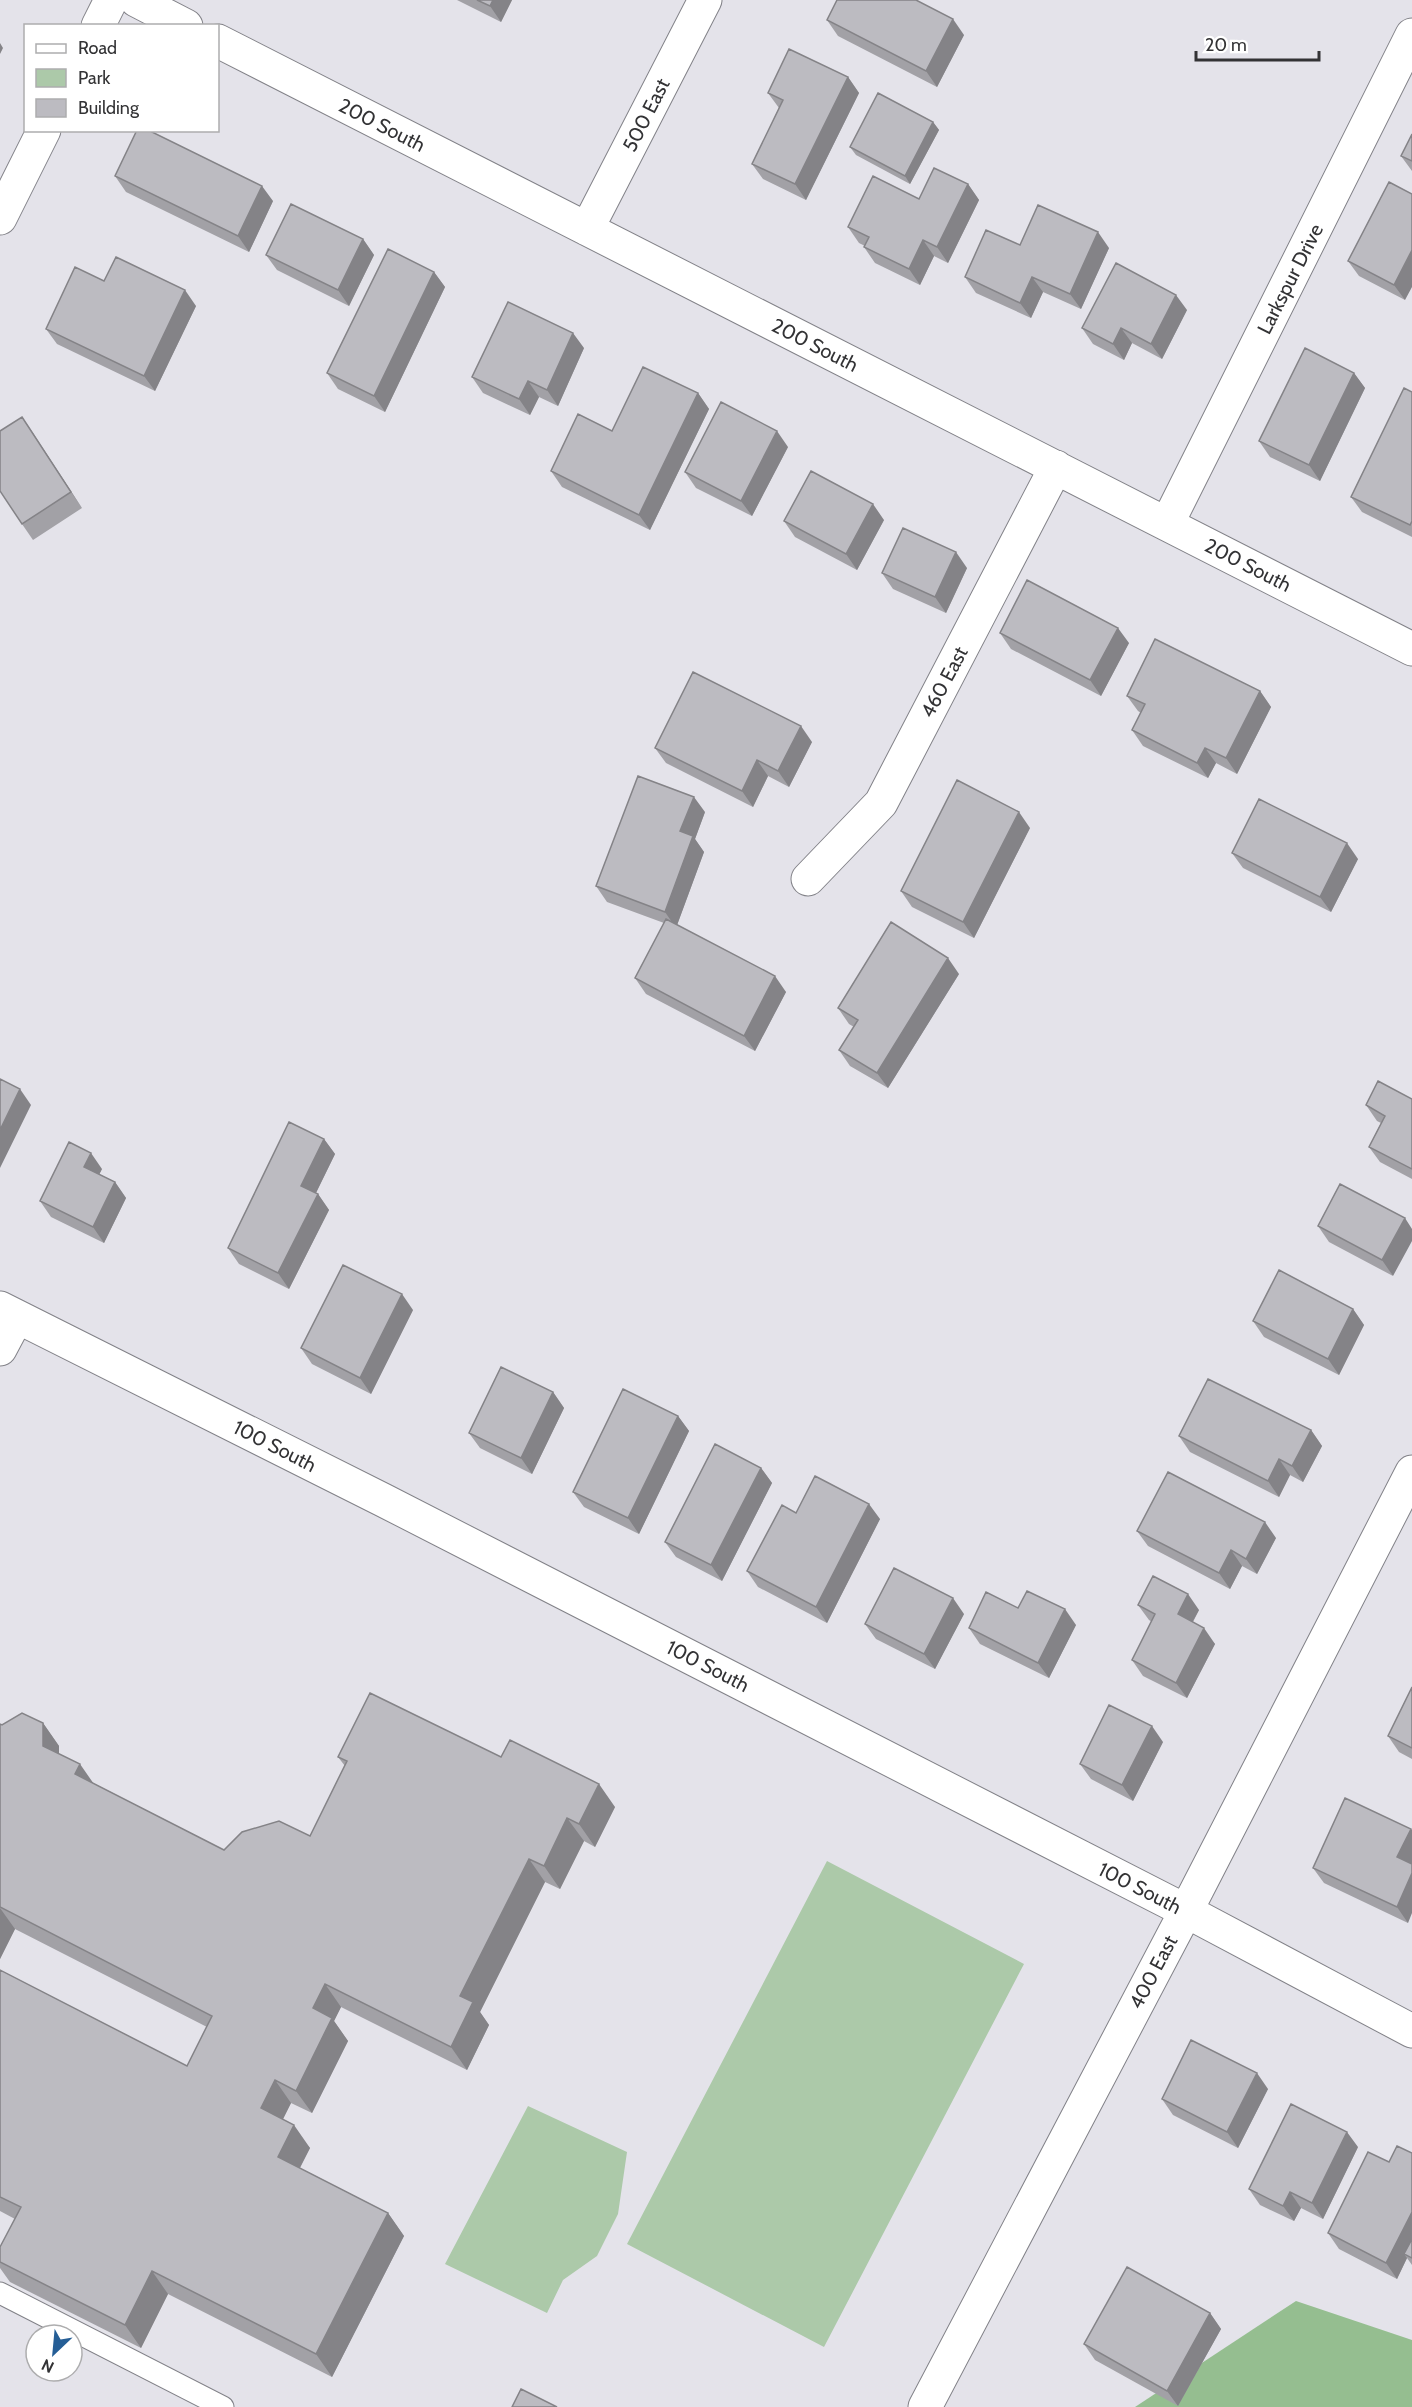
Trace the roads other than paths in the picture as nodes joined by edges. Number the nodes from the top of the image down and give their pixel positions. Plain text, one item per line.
1 (111, 0) edge
2 (136, 0) edge
3 (705, 0) edge
4 (99, 24) edge
5 (182, 24) edge
6 (1412, 35) edge
7 (219, 42) edge
8 (43, 132) edge
9 (0, 218) edge
10 (587, 229) junction
11 (1056, 467) junction
12 (1167, 524) junction
13 (1412, 649) edge
14 (808, 879) dead end
15 (8, 1313) edge
16 (0, 1349) edge
17 (1412, 1472) edge
18 (1185, 1911) junction
19 (1412, 2031) edge
20 (0, 2293) edge
21 (223, 2407) edge
22 (925, 2407) edge

1 - 4 street
2 - 5 street
3 - 10 street, 500 East
6 - 12 street, Larkspur Drive
7 - 10 street, 200 South
8 - 9 street
10 - 11 street, 200 South
11 - 12 street, 200 South
11 - 14 street, 460 East
12 - 13 street, 200 South
15 - 16 street
15 - 18 street, 100 South
17 - 18 street, 400 East
18 - 19 street, 100 South
18 - 22 street, 400 East
20 - 21 lane

